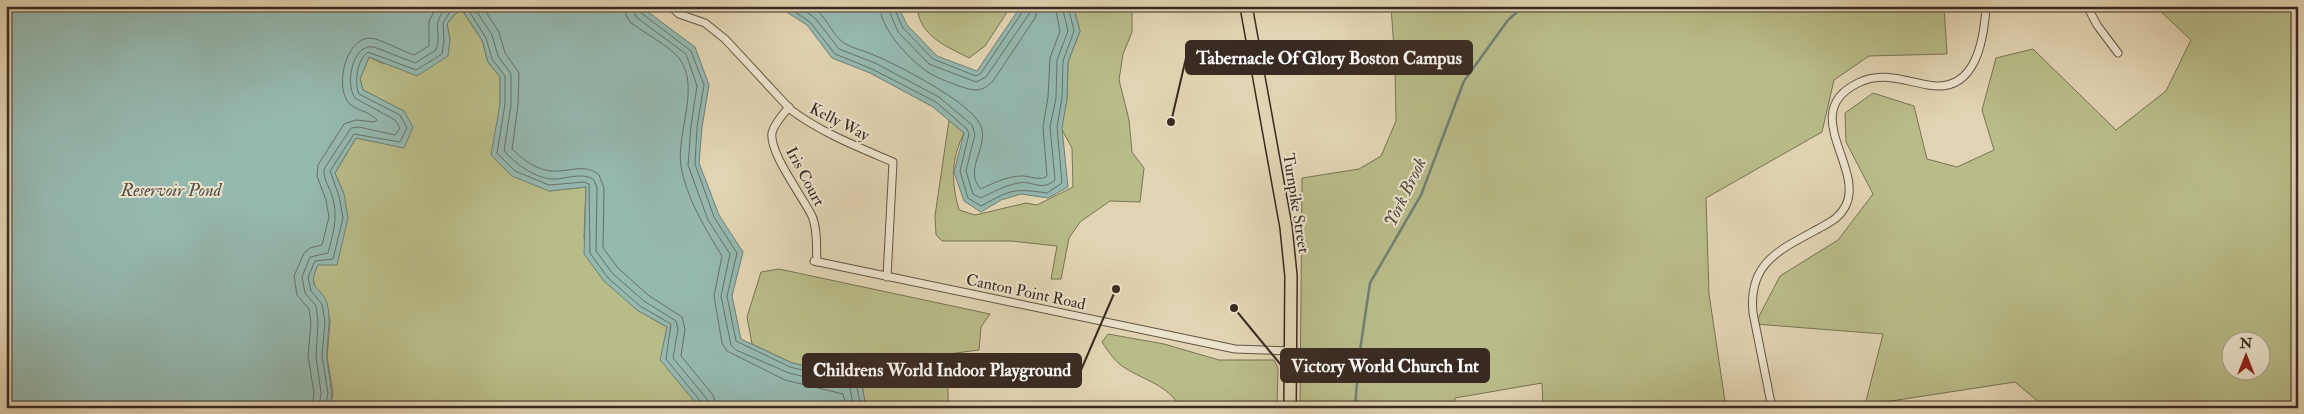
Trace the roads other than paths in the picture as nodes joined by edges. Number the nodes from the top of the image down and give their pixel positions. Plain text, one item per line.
1 (670, 6) edge
2 (1246, 6) edge
3 (1986, 6) edge
4 (2087, 6) edge
5 (2118, 52) dead end
6 (789, 107) junction
7 (815, 262) joint
8 (887, 276) junction
9 (1292, 351) junction
10 (1290, 408) edge
11 (1772, 408) edge

1 - 6 street, Kelly Way
2 - 9 main road, Turnpike Street
3 - 11 street
4 - 5 street
6 - 7 street, Iris Court
6 - 8 street, Kelly Way
7 - 8 street, Canton Point Road
8 - 9 street, Canton Point Road
9 - 10 main road, Turnpike Street

